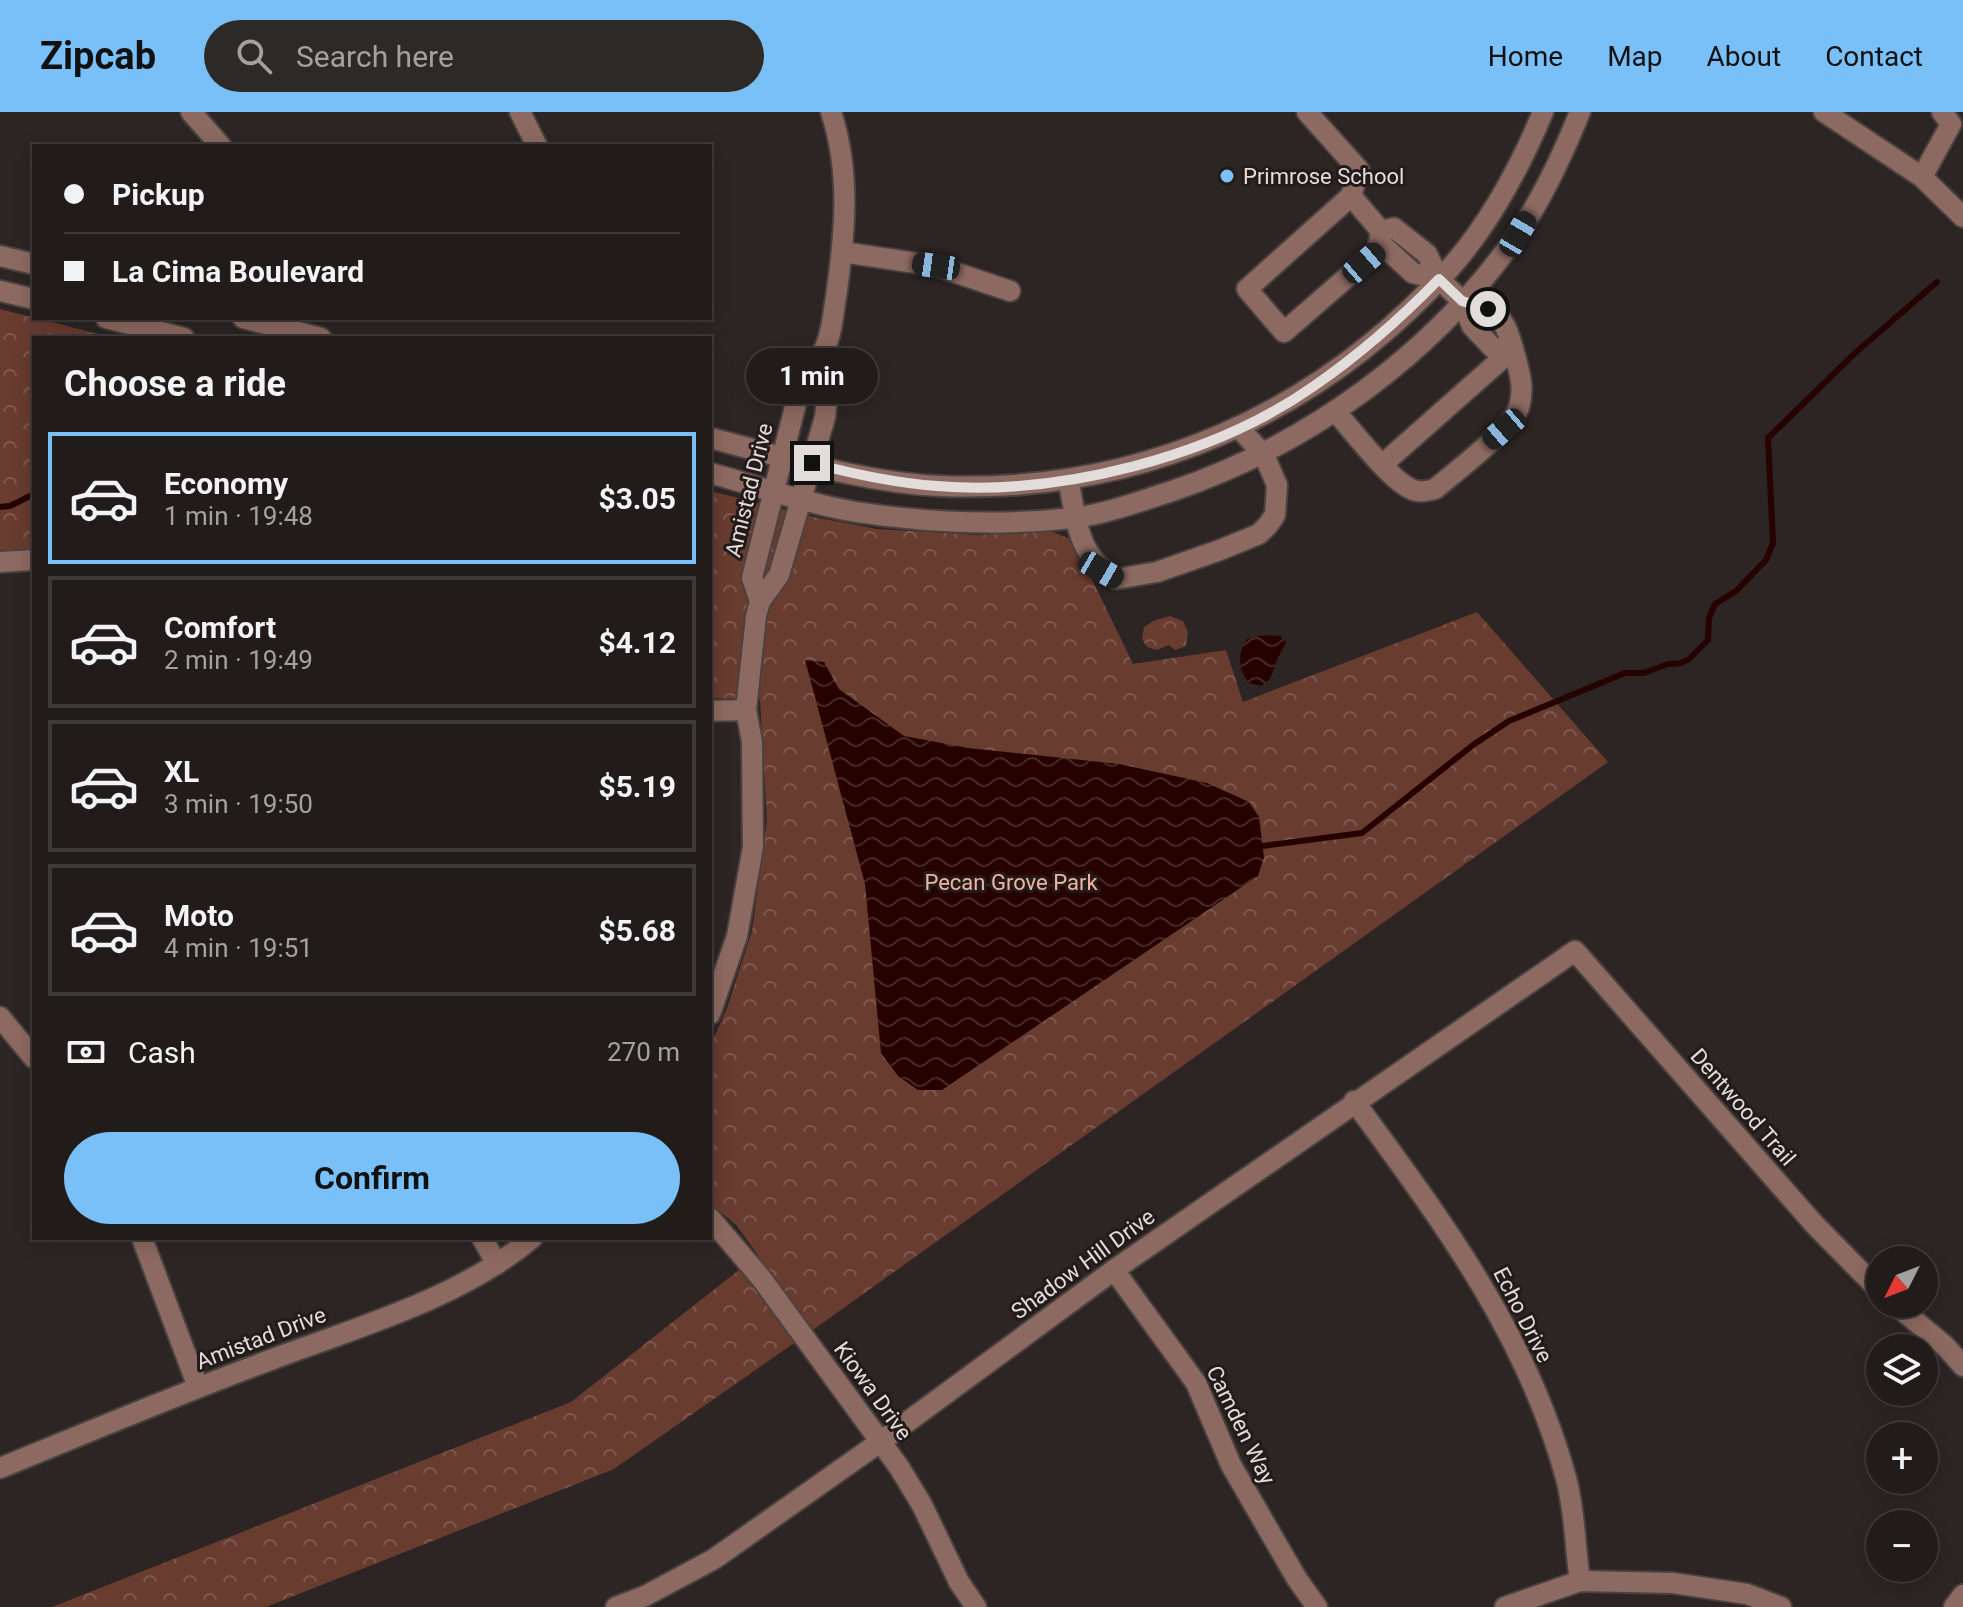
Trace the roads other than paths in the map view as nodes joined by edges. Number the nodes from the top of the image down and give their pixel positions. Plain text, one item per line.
1 (191, 112) edge
2 (520, 112) edge
3 (831, 112) edge
4 (1307, 112) edge
5 (1543, 112) edge
6 (1580, 112) edge
7 (1824, 112) edge
8 (1952, 122) edge
9 (219, 144) edge
10 (536, 144) edge
11 (1922, 177) junction
12 (1351, 196) junction
13 (1963, 217) edge
14 (1382, 238) junction
15 (842, 252) junction
16 (0, 256) edge
17 (32, 264) edge
18 (1439, 279) junction
19 (0, 291) edge
20 (1010, 291) dead end
21 (32, 299) edge
22 (1462, 301) junction
23 (114, 320) edge
24 (251, 320) edge
25 (176, 336) edge
26 (313, 336) edge
27 (1513, 349) junction
28 (824, 350) junction
29 (1335, 411) junction
30 (1238, 427) junction
31 (712, 438) edge
32 (1264, 455) junction
33 (783, 456) junction
34 (812, 463) junction
35 (1383, 464) junction
36 (712, 474) edge
37 (1068, 479) junction
38 (774, 490) junction
39 (802, 498) junction
40 (1077, 518) junction
41 (32, 560) edge
42 (0, 562) edge
43 (760, 601) junction
44 (746, 710) junction
45 (712, 711) edge
46 (1575, 951) joint
47 (712, 1008) edge
48 (0, 1017) edge
49 (32, 1056) edge
50 (1354, 1101) junction
51 (712, 1220) edge
52 (143, 1240) edge
53 (483, 1240) edge
54 (529, 1240) edge
55 (497, 1264) junction
56 (1114, 1270) junction
57 (1866, 1277) edge
58 (1912, 1318) edge
59 (1963, 1366) edge
60 (198, 1387) junction
61 (880, 1442) junction
62 (0, 1468) edge
63 (1580, 1581) junction
64 (1963, 1595) edge
65 (647, 1601) edge
66 (616, 1607) edge
67 (976, 1607) edge
68 (1317, 1607) edge
69 (1505, 1607) edge
70 (1781, 1607) edge
71 (1954, 1607) edge

1 - 9 street
2 - 10 street
3 - 15 street, Amistad Drive
4 - 12 street
5 - 18 street
6 - 22 street
7 - 11 street
8 - 11 street
11 - 13 street
12 - 14 street
12 - 14 street
14 - 18 street
15 - 20 street
15 - 28 street, Amistad Drive
16 - 17 street
18 - 22 street
18 - 30 street
19 - 21 street
22 - 27 street
22 - 29 street
23 - 25 street
24 - 26 street
27 - 35 street
27 - 35 street
28 - 33 street, Amistad Drive
28 - 34 street, Amistad Drive
29 - 32 street
29 - 35 street
30 - 32 street
30 - 37 street
31 - 33 street
32 - 40 street
32 - 40 street
33 - 34 street
33 - 38 street, Amistad Drive
34 - 37 street
34 - 39 street, Amistad Drive
36 - 38 street
37 - 40 street
38 - 39 street
38 - 43 street, Amistad Drive
39 - 40 street
39 - 43 street, Amistad Drive
41 - 42 street
43 - 44 street, Amistad Drive
44 - 45 street
44 - 47 street, Amistad Drive
46 - 50 street, Shadow Hill Drive
46 - 57 street, Dentwood Trail
48 - 49 street
50 - 56 street, Shadow Hill Drive
50 - 63 street, Echo Drive
51 - 61 street, Kiowa Drive
52 - 60 street
53 - 55 street
54 - 55 street, Amistad Drive
55 - 60 street, Amistad Drive
56 - 61 street, Shadow Hill Drive
56 - 68 street, Camden Way
58 - 59 street
60 - 62 street, Amistad Drive
61 - 65 street, Shadow Hill Drive
61 - 67 street, Kiowa Drive
63 - 69 street
63 - 70 street
64 - 71 street
65 - 66 street, Shadow Hill Drive

